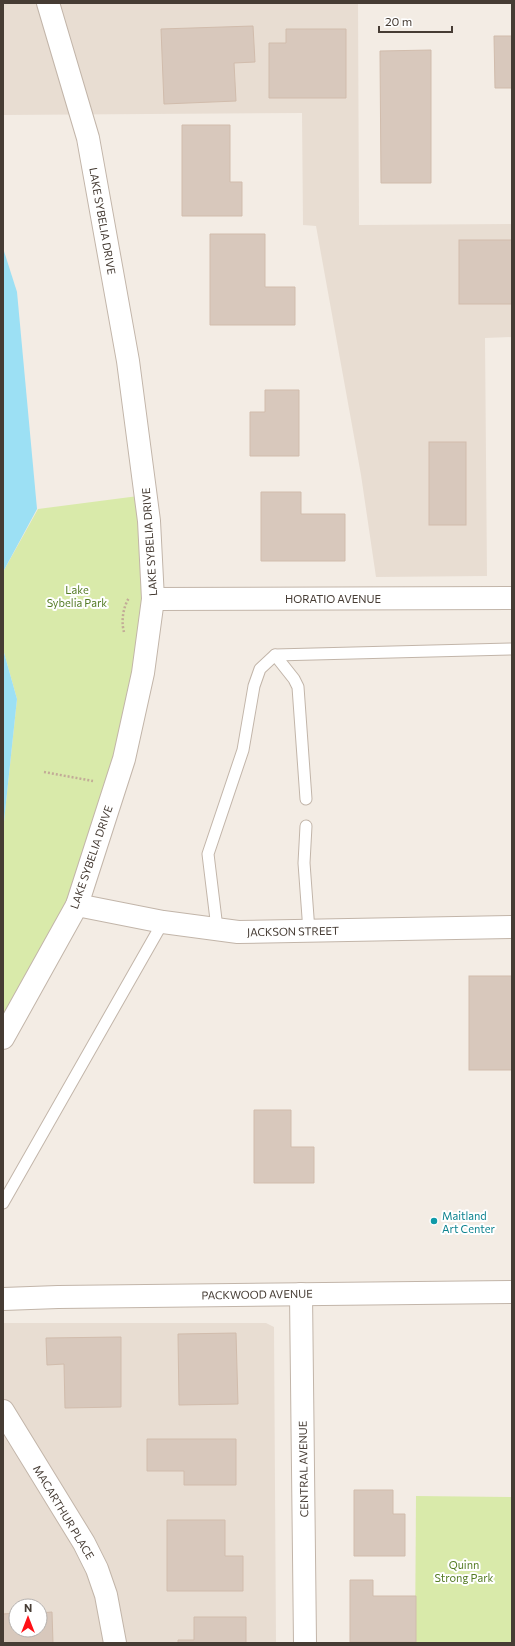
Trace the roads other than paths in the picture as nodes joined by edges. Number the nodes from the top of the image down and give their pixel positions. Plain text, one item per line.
1 (48, 3) edge
2 (512, 598) edge
3 (153, 599) junction
4 (512, 649) edge
5 (275, 655) junction
6 (306, 799) dead end
7 (306, 826) dead end
8 (77, 905) junction
9 (163, 922) junction
10 (512, 927) edge
11 (217, 928) junction
12 (309, 930) junction
13 (3, 1038) edge
14 (3, 1203) edge
15 (512, 1292) edge
16 (300, 1294) junction
17 (3, 1300) edge
18 (3, 1411) edge
19 (115, 1643) edge
20 (305, 1643) edge

1 - 3 street, LAKE SYBELIA DRIVE
2 - 3 street, HORATIO AVENUE
3 - 8 street, LAKE SYBELIA DRIVE
4 - 5 lane
5 - 6 lane
5 - 11 lane
7 - 12 lane
8 - 9 street, JACKSON STREET
8 - 13 street, LAKE SYBELIA DRIVE
9 - 11 street, JACKSON STREET
9 - 14 lane
10 - 12 street, JACKSON STREET
11 - 12 street, JACKSON STREET
15 - 16 street, PACKWOOD AVENUE
16 - 17 street, PACKWOOD AVENUE
16 - 20 street, CENTRAL AVENUE
18 - 19 street, MACARTHUR PLACE

